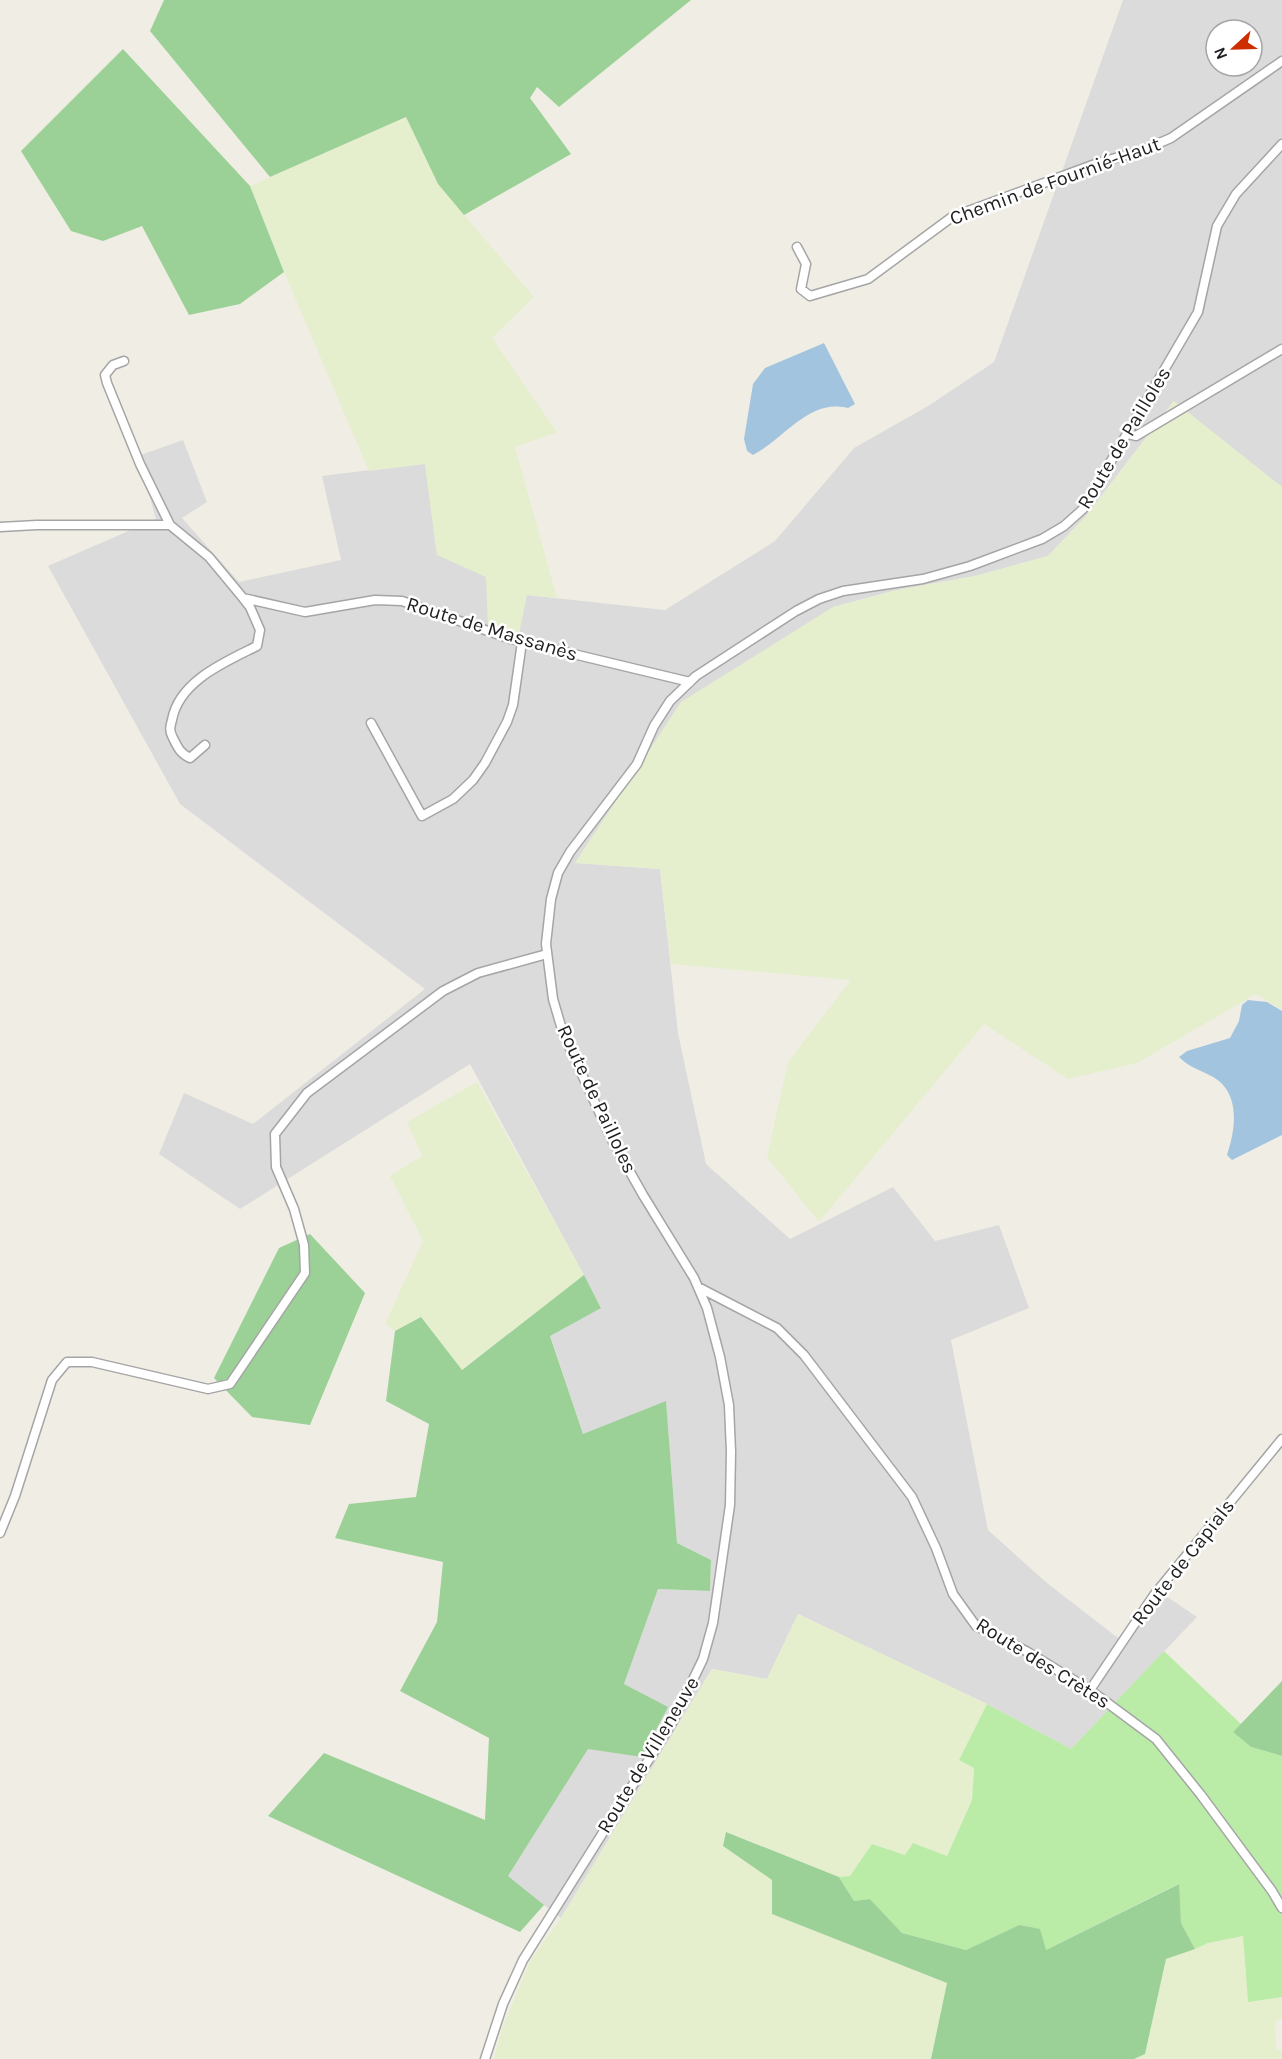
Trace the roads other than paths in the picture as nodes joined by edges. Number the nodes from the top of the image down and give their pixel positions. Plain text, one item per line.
1 (1282, 61) edge
2 (1282, 144) edge
3 (797, 248) dead end
4 (1282, 349) edge
5 (124, 361) dead end
6 (1128, 434) junction
7 (170, 525) junction
8 (0, 527) edge
9 (243, 598) junction
10 (522, 642) junction
11 (690, 682) junction
12 (371, 723) dead end
13 (205, 745) dead end
14 (547, 954) junction
15 (698, 1287) junction
16 (1282, 1439) edge
17 (0, 1533) edge
18 (1090, 1690) junction
19 (1282, 1908) edge
20 (485, 2059) edge

1 - 3 street, Chemin de Fournié-Haut
2 - 6 street, Route de Pailloles
4 - 6 street
5 - 7 street
6 - 11 street, Route de Pailloles
7 - 8 street
7 - 9 street
9 - 10 street, Route de Massanès
9 - 13 street
10 - 11 street, Route de Massanès
10 - 12 street
11 - 14 street, Route de Pailloles
14 - 15 street, Route de Pailloles
14 - 17 street
15 - 18 street, Route des Crètes
15 - 20 street, Route de Villeneuve
16 - 18 street, Route de Capials
18 - 19 street, Route des Crètes

